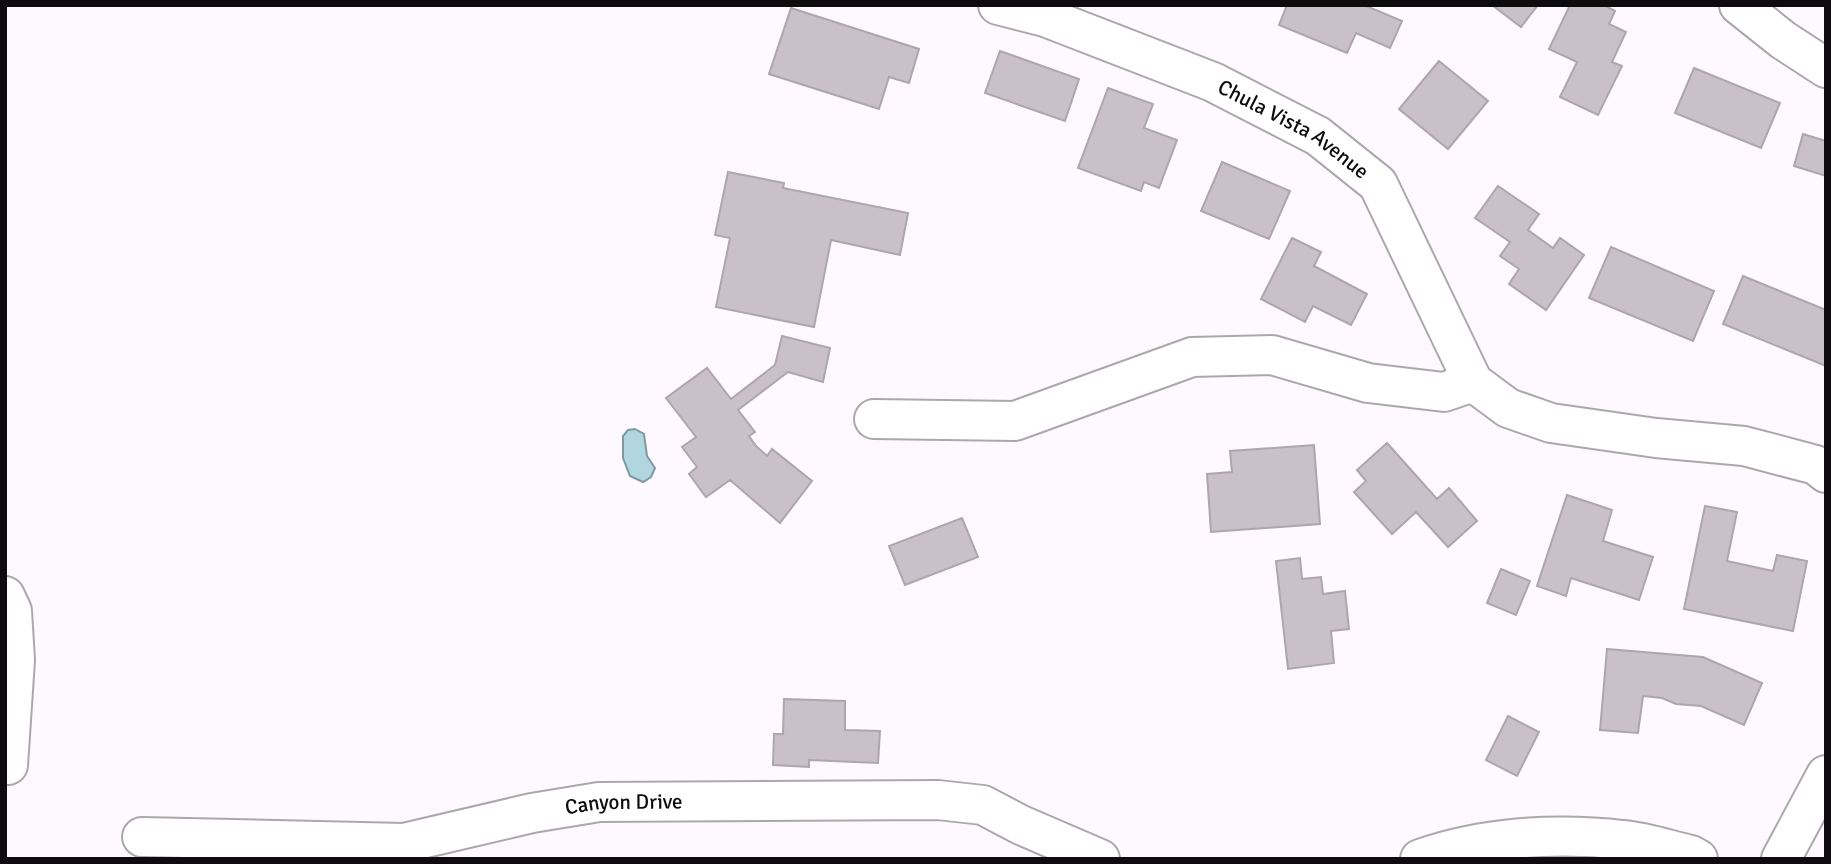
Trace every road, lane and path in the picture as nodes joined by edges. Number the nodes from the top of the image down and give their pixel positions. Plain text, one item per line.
1 (998, 5) edge
2 (1739, 5) edge
3 (1826, 68) edge
4 (1473, 382) junction
5 (874, 419) dead end
6 (1826, 473) edge
7 (5, 596) edge
8 (8, 765) dead end
9 (1826, 775) edge
10 (142, 836) dead end
11 (1100, 859) edge
12 (1420, 859) edge
13 (1698, 859) edge
14 (1781, 859) edge

1 - 4 street, Chula Vista Avenue
2 - 3 street
4 - 5 street
4 - 6 street, Chula Vista Avenue
7 - 8 street
9 - 14 street
10 - 11 street, Canyon Drive
12 - 13 street

